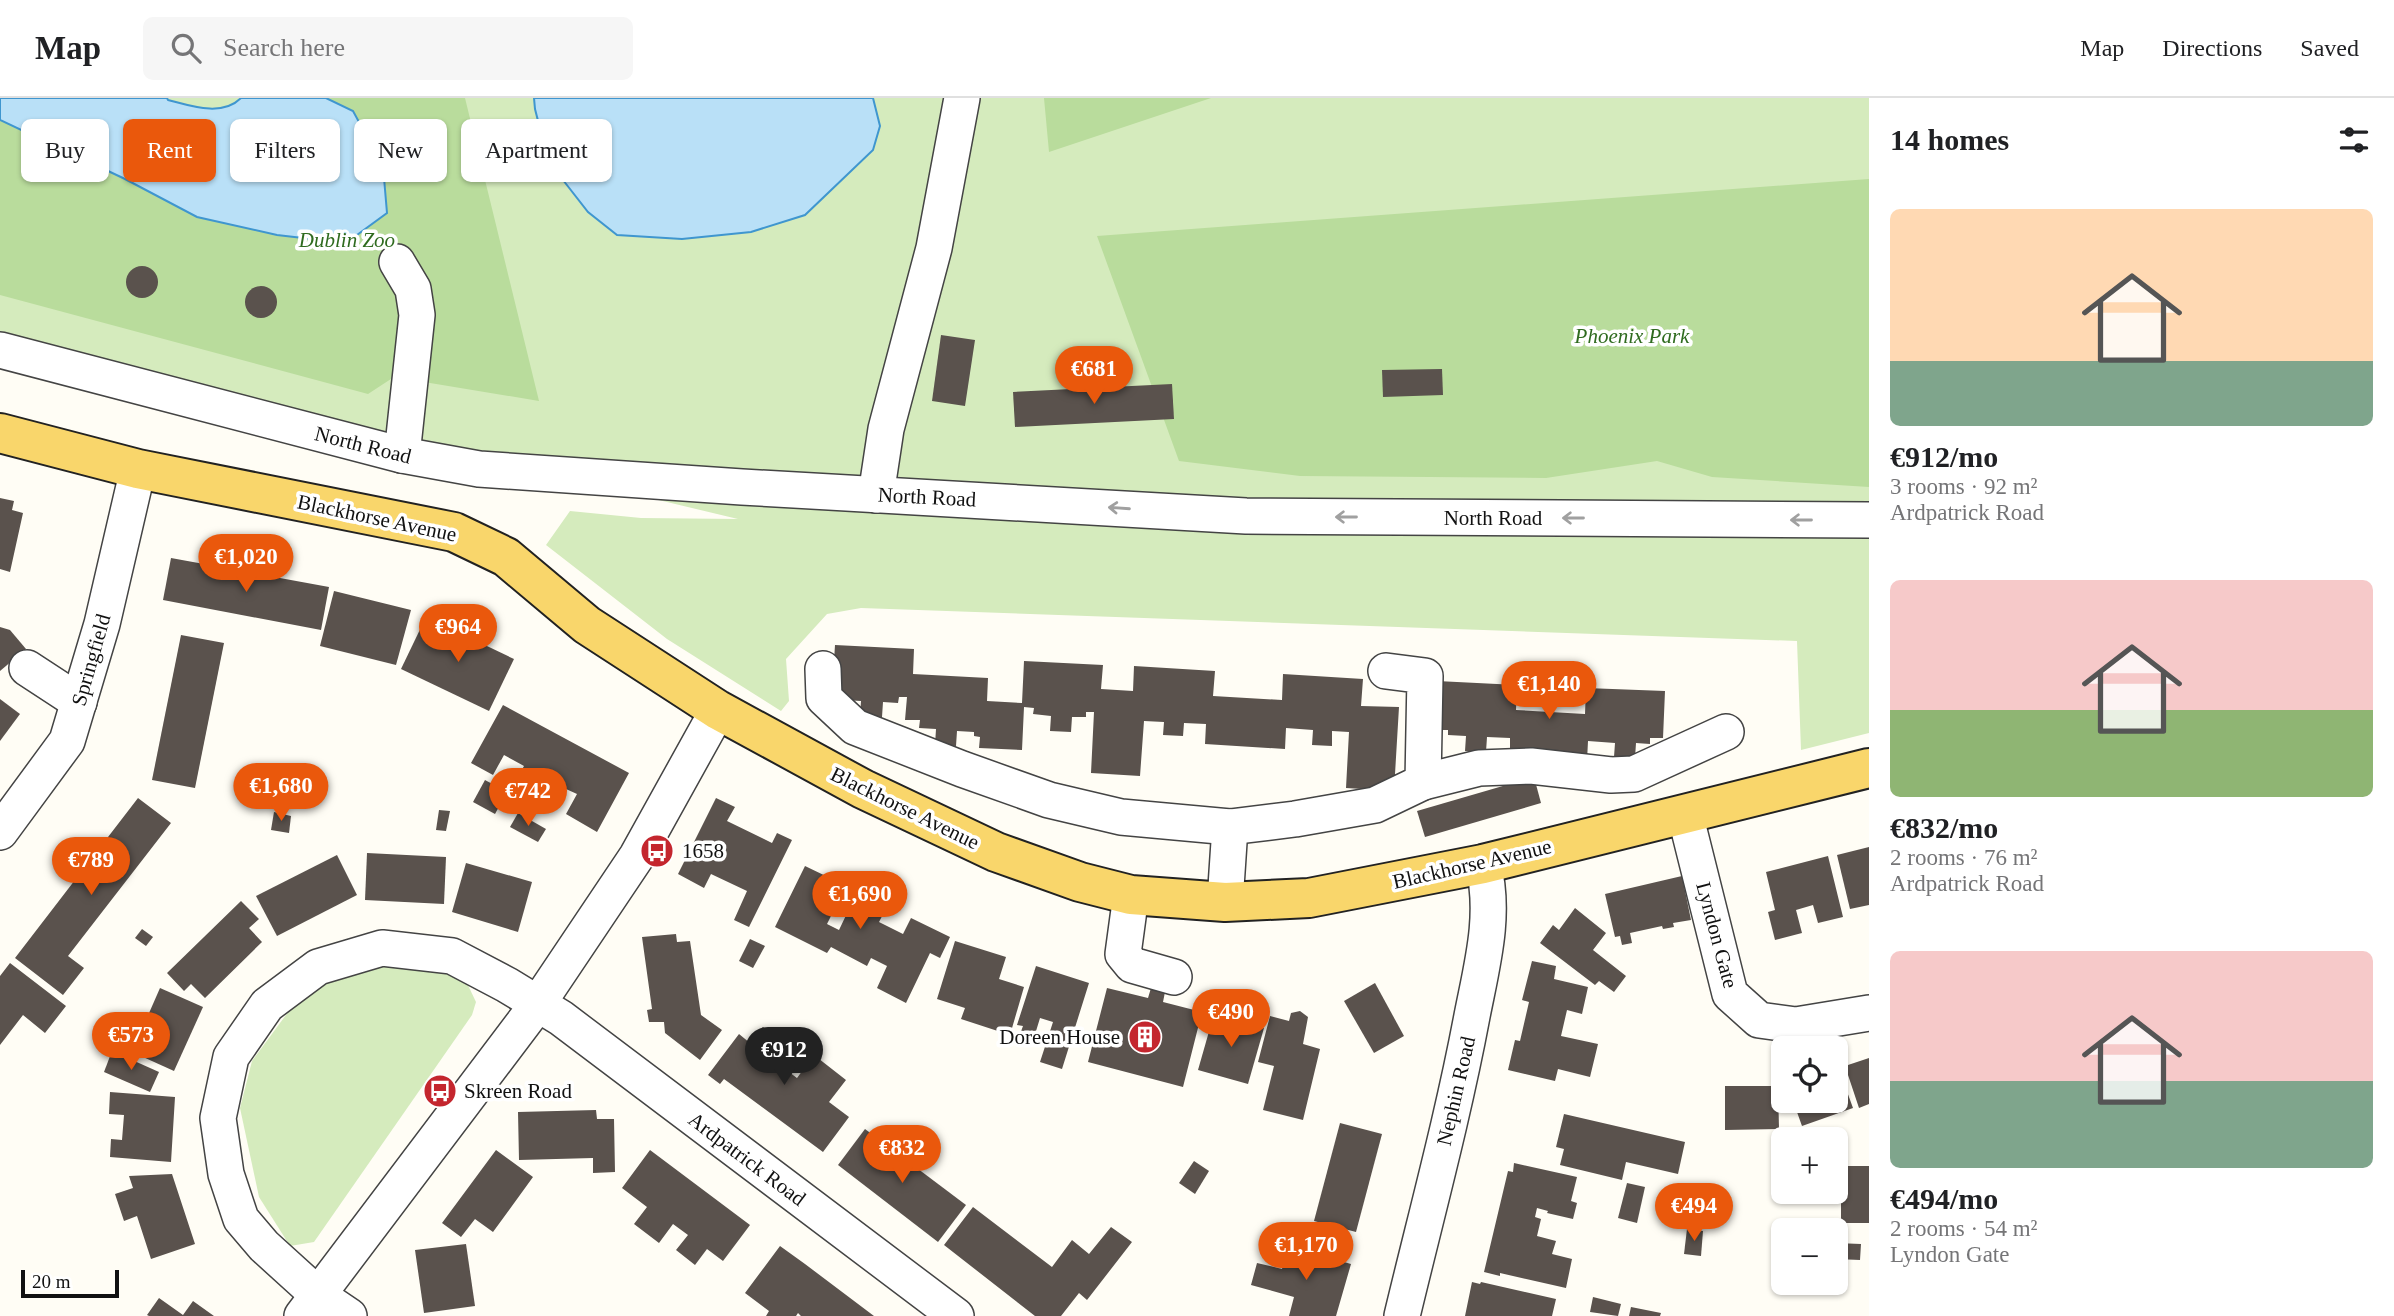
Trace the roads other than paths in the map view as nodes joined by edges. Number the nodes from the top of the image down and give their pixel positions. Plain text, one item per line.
1 (962, 98) edge
2 (397, 262) dead end
3 (0, 350) edge
4 (0, 433) edge
5 (402, 455) junction
6 (138, 469) junction
7 (876, 495) junction
8 (1869, 520) edge
9 (27, 668) dead end
10 (823, 669) dead end
11 (1386, 671) dead end
12 (79, 702) junction
13 (718, 710) junction
14 (1726, 732) dead end
15 (1869, 768) edge
16 (1423, 782) junction
17 (1685, 814) junction
18 (1230, 827) junction
19 (0, 832) edge
20 (1483, 864) junction
21 (1131, 895) junction
22 (1225, 902) junction
23 (1174, 977) dead end
24 (537, 1004) junction
25 (1869, 1013) edge
26 (310, 1306) edge
27 (349, 1316) edge
28 (956, 1316) edge
29 (1402, 1316) edge

1 - 7 street
2 - 5 street
3 - 5 street, North Road
4 - 6 main road, Blackhorse Avenue
5 - 7 street, North Road
6 - 12 street, Springfield
6 - 13 main road, Blackhorse Avenue
8 -> 7 street, North Road
9 - 12 street
10 - 18 street
11 - 16 street
12 - 19 street, Springfield
13 - 21 main road, Blackhorse Avenue
13 - 24 street
14 - 16 street
15 - 17 main road, Blackhorse Avenue
16 - 18 street
17 - 20 main road, Blackhorse Avenue
17 - 25 street, Lyndon Gate
18 - 22 street
20 - 22 main road, Blackhorse Avenue
20 - 29 street, Nephin Road
21 - 22 main road, Blackhorse Avenue
21 - 23 street
24 - 26 street
24 - 26 street
24 - 28 street, Ardpatrick Road
26 - 27 street

